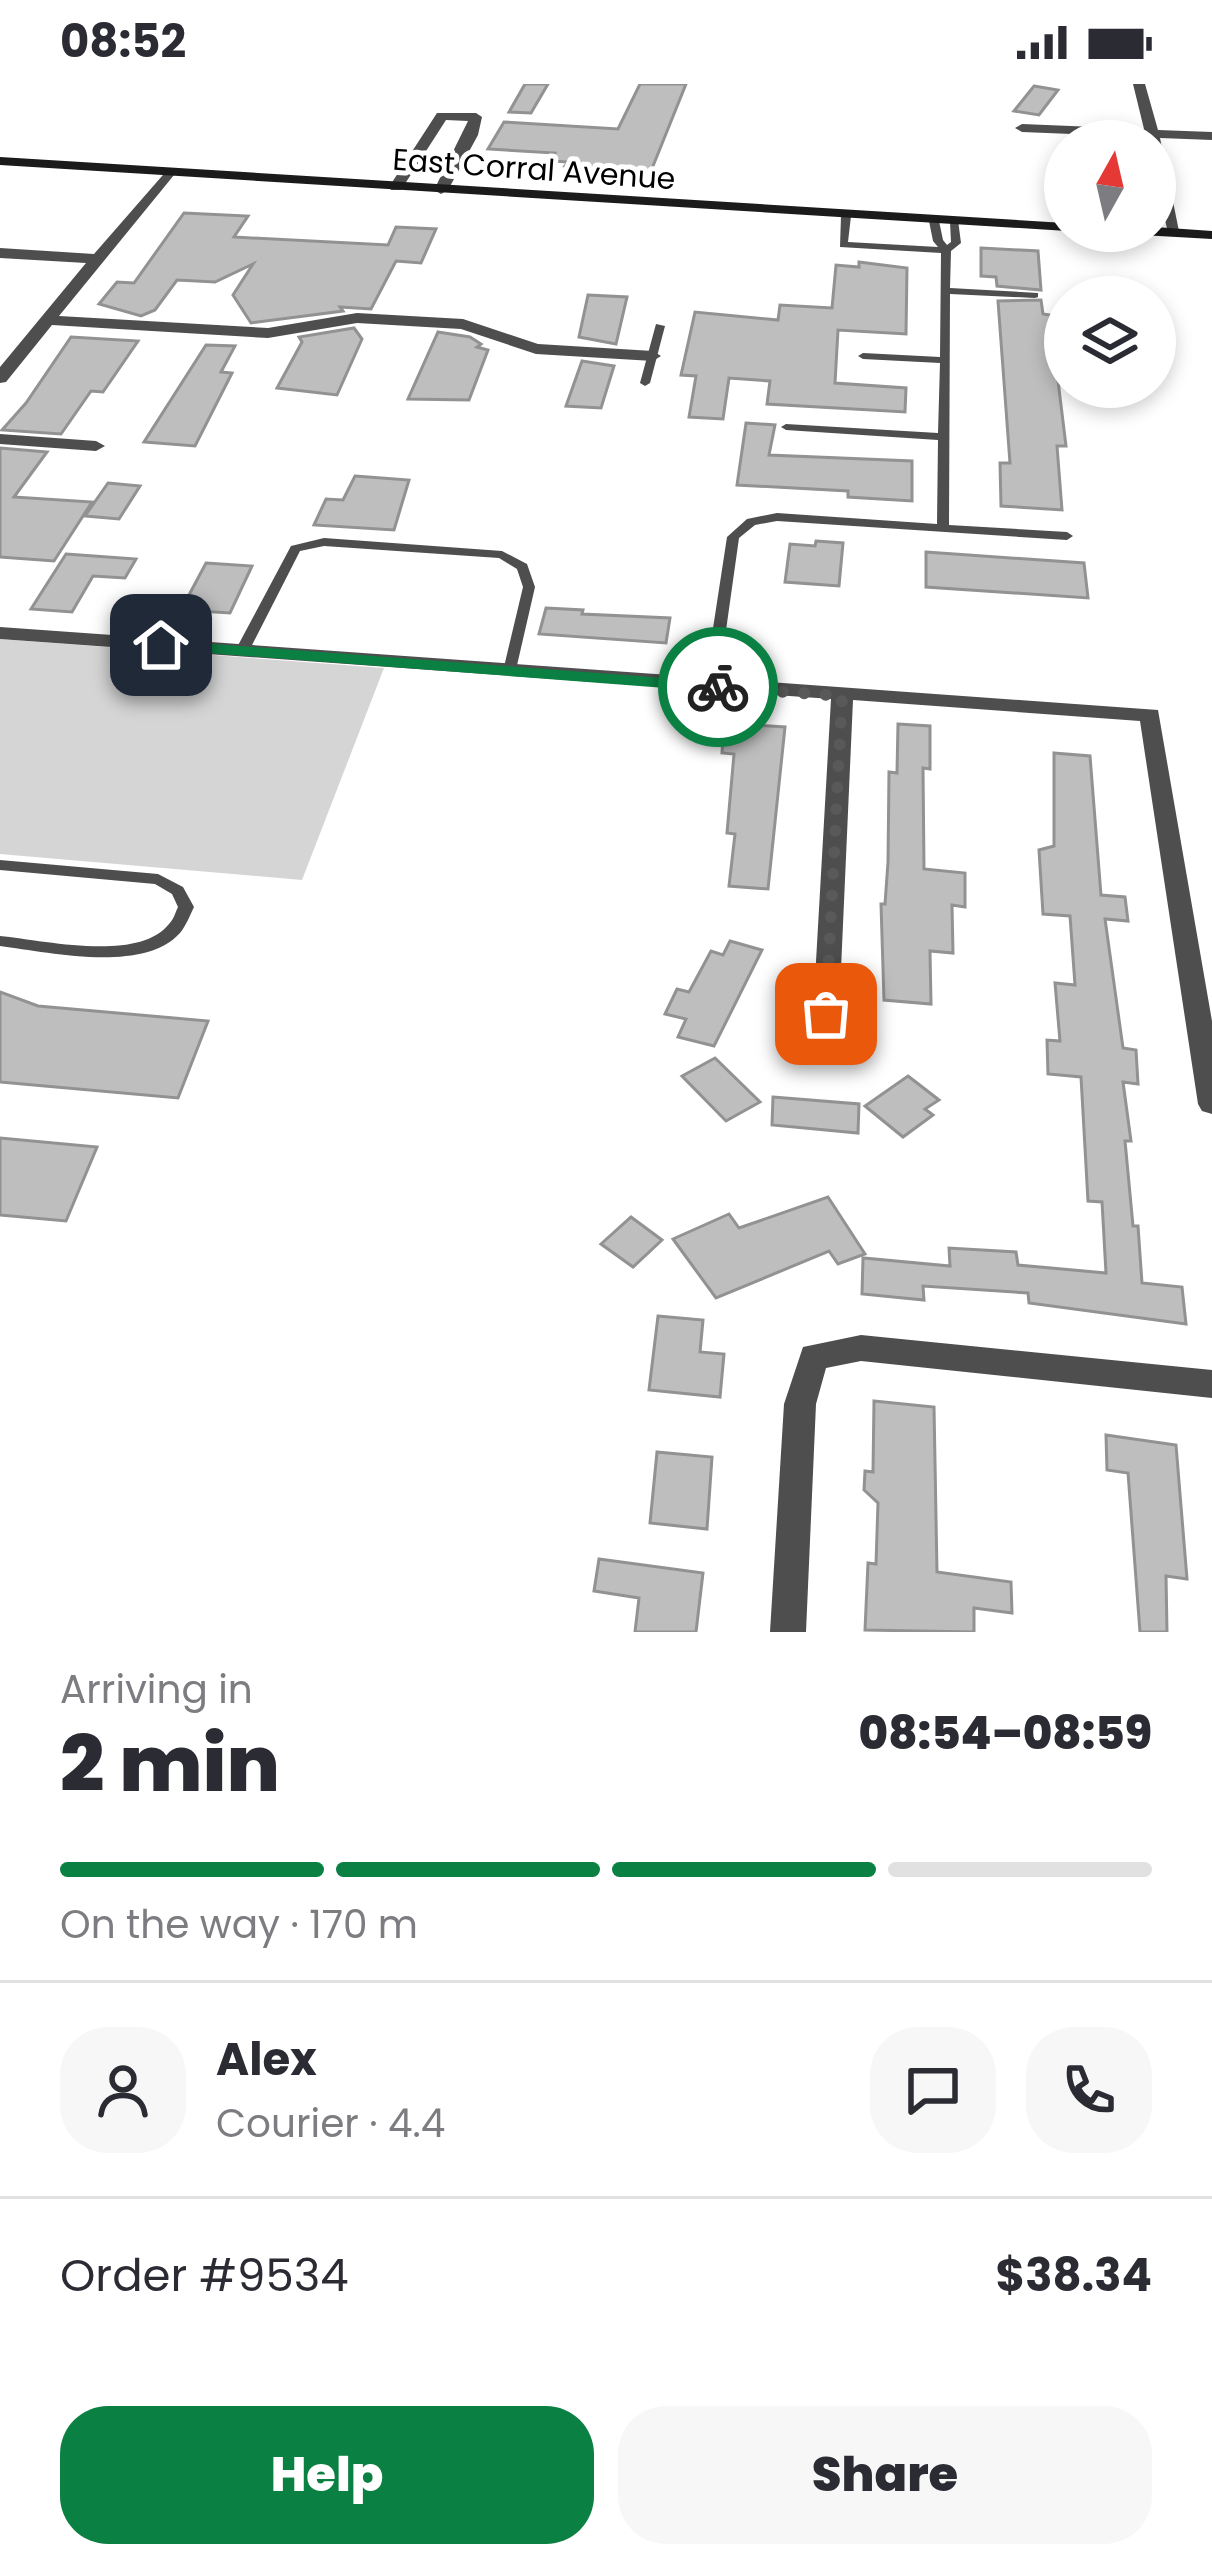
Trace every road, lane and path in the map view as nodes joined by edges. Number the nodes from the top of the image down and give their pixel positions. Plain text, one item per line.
1 (1138, 84) edge
2 (1148, 120) edge
3 (1022, 128) dead end
4 (1044, 130) edge
5 (1212, 136) edge
6 (1176, 138) edge
7 (0, 161) edge
8 (169, 172) junction
9 (396, 187) junction
10 (441, 190) junction
11 (846, 216) junction
12 (934, 220) junction
13 (955, 222) junction
14 (1044, 226) edge
15 (1176, 233) edge
16 (1212, 235) edge
17 (946, 250) junction
18 (0, 254) edge
19 (97, 259) junction
20 (946, 291) junction
21 (1035, 295) dead end
22 (47, 320) junction
23 (660, 326) dead end
24 (652, 356) junction
25 (863, 356) dead end
26 (945, 361) junction
27 (0, 378) edge
28 (645, 383) dead end
29 (786, 428) dead end
30 (944, 436) junction
31 (0, 440) edge
32 (96, 446) dead end
33 (943, 528) junction
34 (1066, 536) dead end
35 (0, 633) edge
36 (242, 651) junction
37 (510, 671) junction
38 (712, 687) junction
39 (842, 696) junction
40 (0, 866) edge
41 (0, 940) edge
42 (826, 1014) dead end
43 (1212, 1104) edge
44 (1212, 1384) edge
45 (788, 1632) edge

1 - 2 street
3 - 4 street
5 - 6 street
7 - 8 main road, East Corral Avenue
8 - 9 main road, East Corral Avenue
8 - 19 street
9 - 10 main road, East Corral Avenue
9 - 10 street
10 - 11 main road, East Corral Avenue
11 - 12 main road, East Corral Avenue
11 - 17 lane
12 - 13 main road, East Corral Avenue
12 - 17 lane
13 - 14 main road, East Corral Avenue
13 - 17 lane
15 - 16 main road
17 - 20 lane
18 - 19 street
19 - 22 street
20 - 21 lane
20 - 26 lane
22 - 24 street
22 - 27 street
23 - 24 lane
24 - 28 lane
25 - 26 lane
26 - 30 lane
29 - 30 lane
30 - 33 lane
31 - 32 street
33 - 34 lane
33 - 38 lane
35 - 36 street
36 - 37 street
36 - 37 lane
37 - 38 street
38 - 39 street
39 - 42 street
39 - 43 street
40 - 41 lane
44 - 45 street

